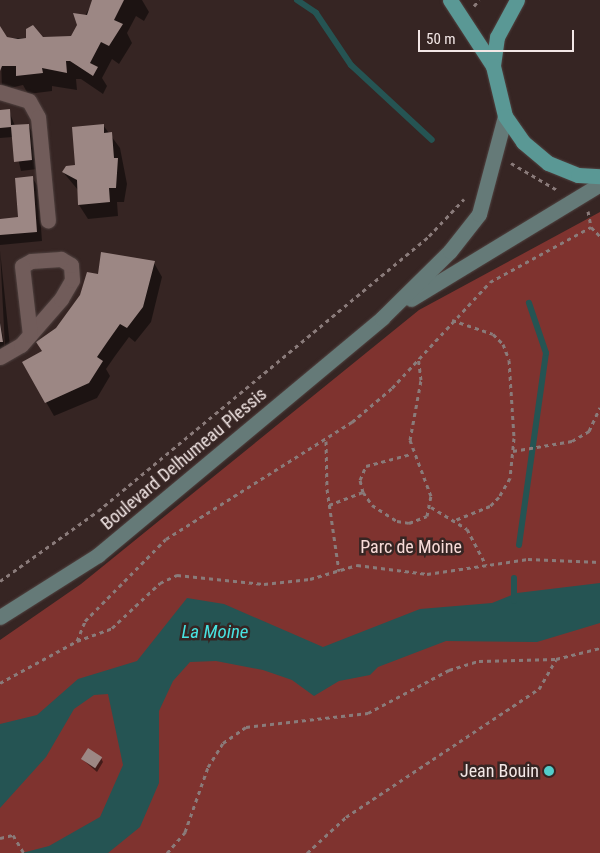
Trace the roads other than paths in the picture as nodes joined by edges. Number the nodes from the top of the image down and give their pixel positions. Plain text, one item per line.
1 (450, 0) edge
2 (517, 0) edge
3 (493, 66) junction
4 (0, 92) edge
5 (505, 116) junction
6 (600, 176) edge
7 (600, 184) edge
8 (48, 221) dead end
9 (382, 318) junction
10 (30, 335) junction
11 (0, 357) edge
12 (0, 617) edge

1 - 3 main road
2 - 3 main road
3 - 5 main road
4 - 8 street
5 - 6 main road
5 - 9 main road, Boulevard Delhumeau Plessis
7 - 9 main road, Boulevard Delhumeau Plessis
9 - 12 main road, Boulevard Delhumeau Plessis
10 - 10 street
10 - 11 street

